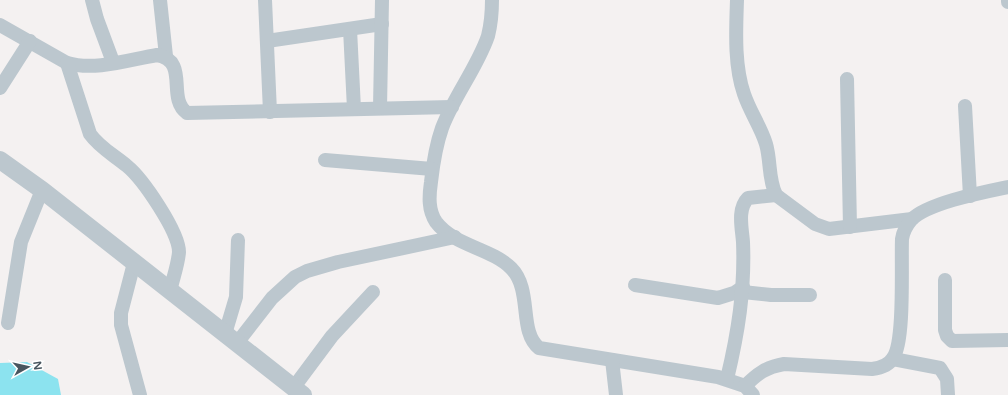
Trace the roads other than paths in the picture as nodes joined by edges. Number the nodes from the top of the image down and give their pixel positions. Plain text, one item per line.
1 (92, 0) edge
2 (160, 0) edge
3 (266, 0) edge
4 (382, 0) edge
5 (492, 0) edge
6 (737, 0) edge
7 (382, 24) junction
8 (0, 25) edge
9 (350, 29) junction
10 (30, 41) junction
11 (267, 41) junction
12 (166, 56) junction
13 (113, 62) junction
14 (67, 63) junction
15 (847, 79) dead end
16 (0, 88) edge
17 (965, 106) dead end
18 (452, 107) junction
19 (380, 108) junction
20 (354, 109) junction
21 (270, 112) junction
22 (0, 160) edge
23 (325, 160) dead end
24 (432, 169) junction
25 (1008, 187) edge
26 (42, 190) junction
27 (776, 195) junction
28 (970, 196) junction
29 (912, 219) junction
30 (850, 227) junction
31 (455, 237) junction
32 (238, 240) dead end
33 (134, 263) junction
34 (945, 280) dead end
35 (635, 285) dead end
36 (743, 289) junction
37 (170, 291) junction
38 (372, 292) dead end
39 (810, 295) dead end
40 (8, 323) dead end
41 (231, 338) junction
42 (1008, 340) edge
43 (893, 359) junction
44 (612, 360) junction
45 (727, 379) junction
46 (298, 391) edge
47 (749, 391) edge
48 (140, 395) edge
49 (616, 395) edge
50 (948, 395) edge

1 - 13 street
2 - 12 street
3 - 11 street
4 - 7 street
5 - 18 street
6 - 27 street
7 - 9 street
7 - 19 street
8 - 10 street
9 - 11 street
9 - 20 street
10 - 14 street
10 - 16 street
11 - 21 street
12 - 13 street
12 - 21 street
13 - 14 street
14 - 37 street
15 - 30 street
17 - 28 street
18 - 19 street
18 - 24 street
19 - 20 street
20 - 21 street
22 - 26 street
23 - 24 street
24 - 31 street
25 - 28 street
26 - 33 street
26 - 40 street
27 - 30 street
27 - 36 street
28 - 29 street
29 - 30 street
29 - 43 street
31 - 41 street
31 - 44 street
32 - 41 street
33 - 37 street
33 - 48 street
34 - 42 street
35 - 36 street
36 - 39 street
36 - 45 street
37 - 41 street
38 - 46 street
41 - 46 street
43 - 47 street
43 - 50 street
44 - 45 street
44 - 49 street
45 - 47 street

